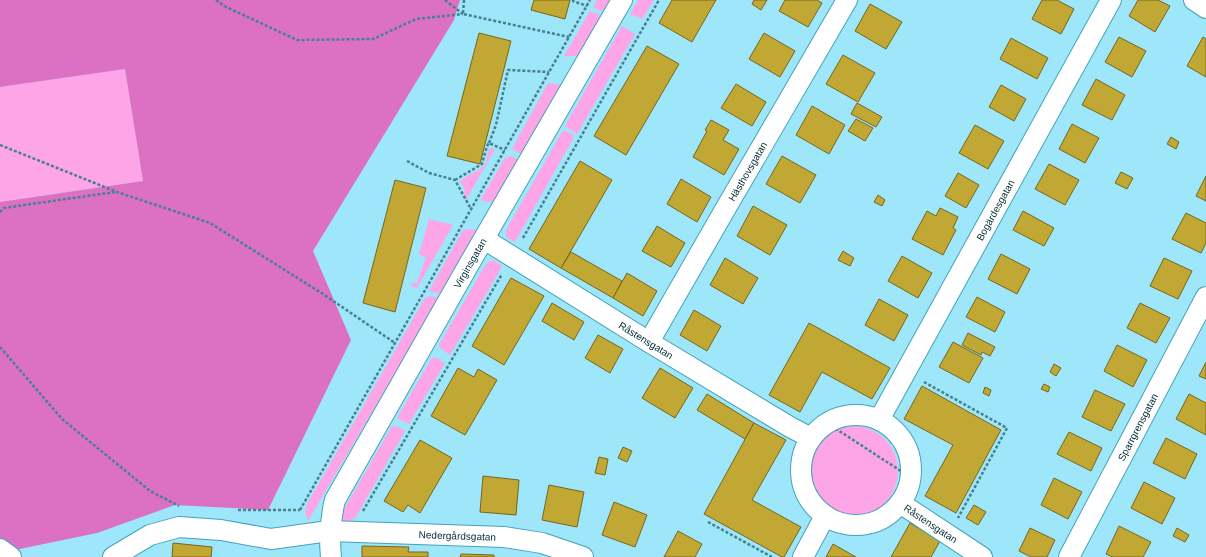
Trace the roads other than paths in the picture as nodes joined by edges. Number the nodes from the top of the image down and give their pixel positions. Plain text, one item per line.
1 (622, 0) edge
2 (847, 0) edge
3 (1111, 0) edge
4 (1194, 0) edge
5 (1206, 8) edge
6 (484, 240) junction
7 (1206, 298) edge
8 (649, 342) junction
9 (879, 420) junction
10 (811, 438) junction
11 (900, 503) junction
12 (825, 516) junction
13 (329, 531) junction
14 (0, 549) edge
15 (11, 557) edge
16 (113, 557) edge
17 (331, 557) edge
18 (583, 557) edge
19 (804, 557) edge
20 (982, 557) edge
21 (1069, 557) edge

1 - 6 street, Virginsgatan
2 - 8 street, Hästhovsgatan
3 - 9 street, Bogärdesgatan
4 - 5 street
6 - 8 street, Råstensgatan
6 - 13 street, Virginsgatan
7 - 21 street, Sparrgrensgatan
8 - 10 street, Råstensgatan
9 - 10 street, Råstensgatan
9 - 11 street, Råstensgatan
10 - 12 street, Råstensgatan
11 - 12 street, Råstensgatan
11 - 20 street, Råstensgatan
12 - 19 street
13 - 16 street
13 - 17 street, Virginsgatan
13 - 18 street, Nedergårdsgatan
14 - 15 street

